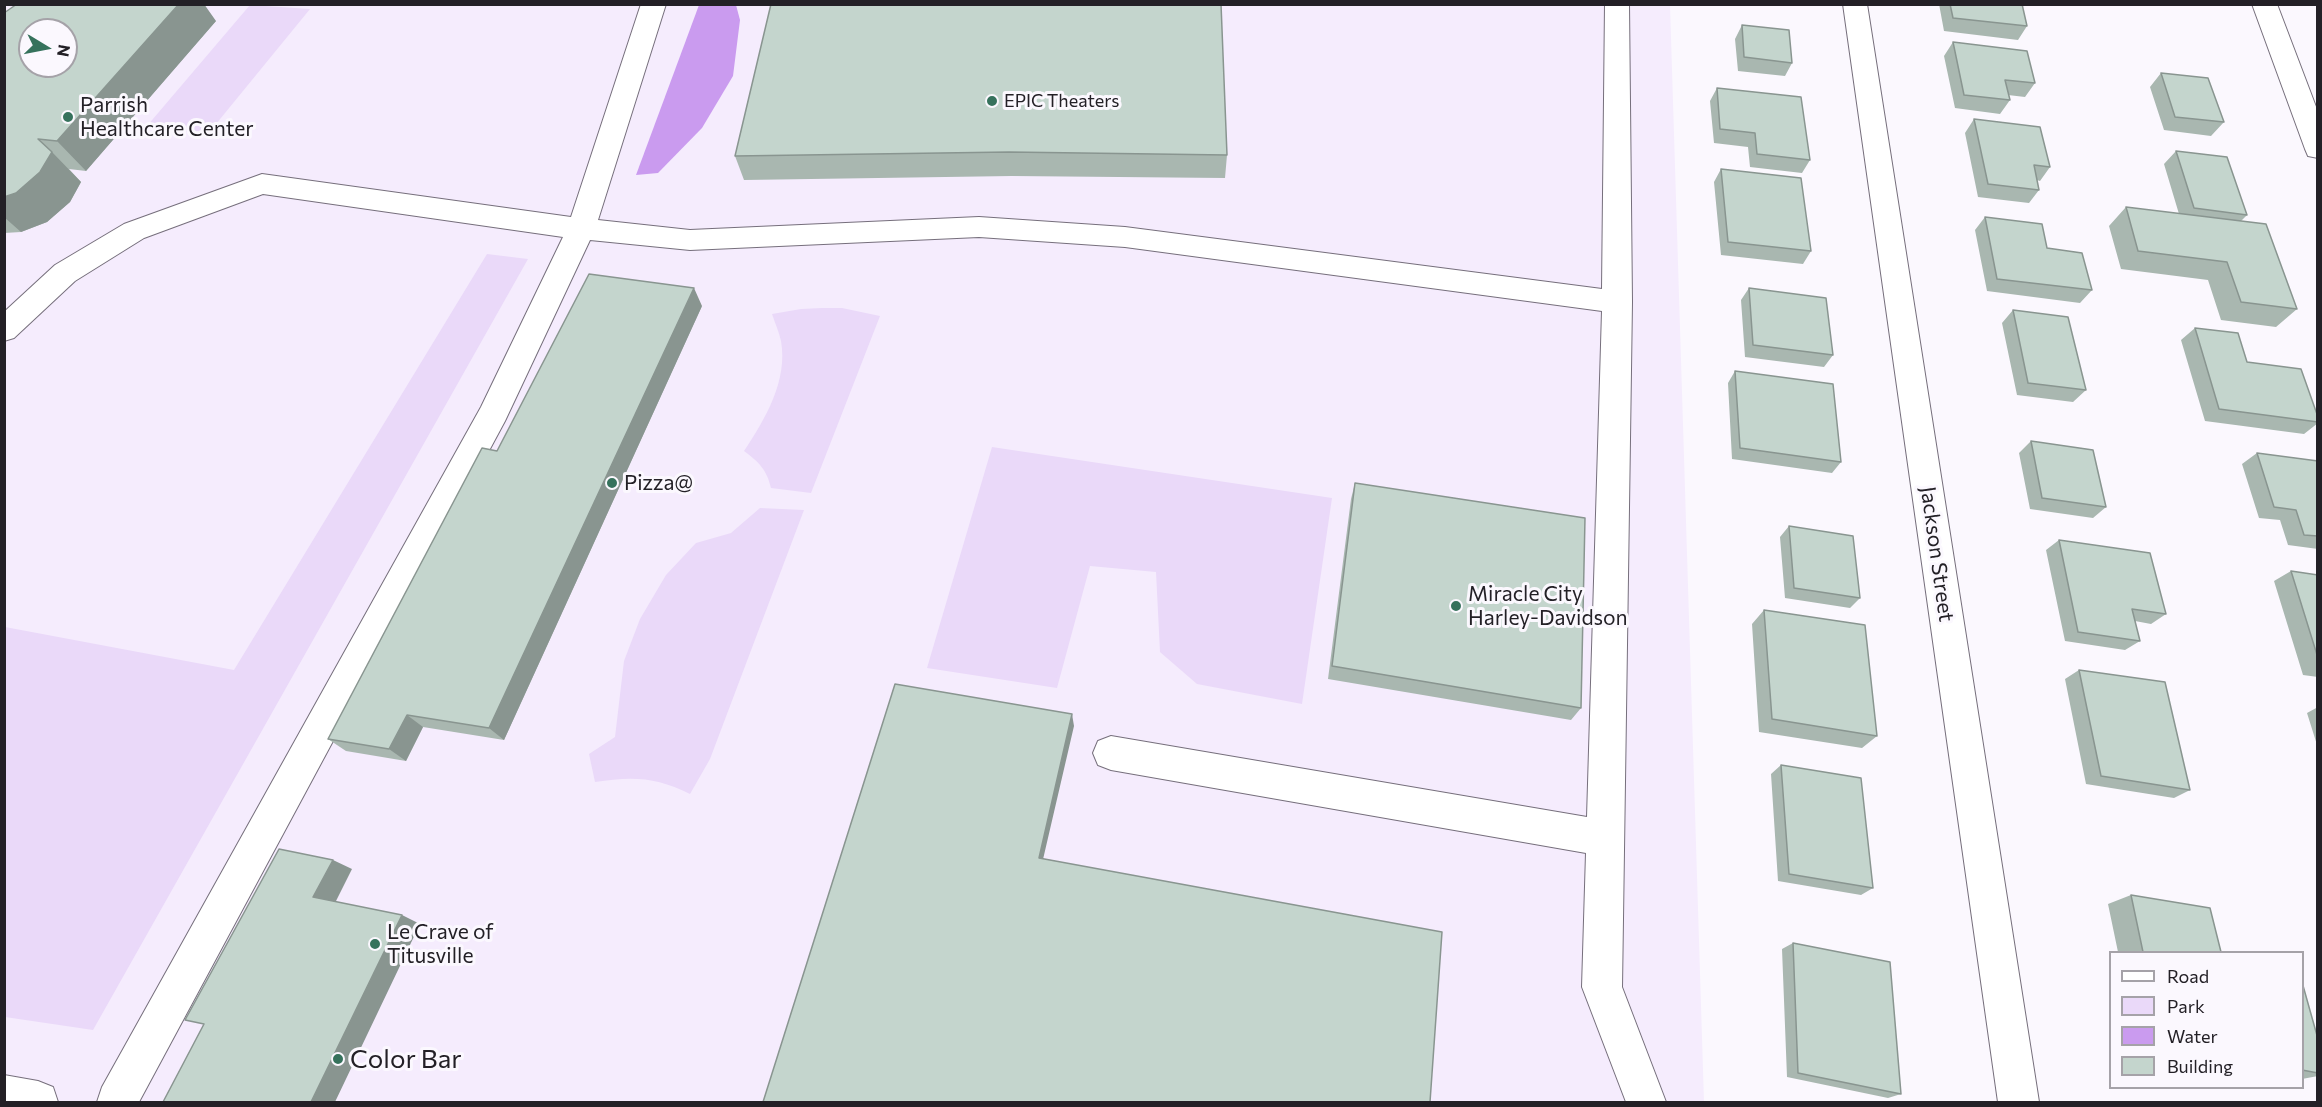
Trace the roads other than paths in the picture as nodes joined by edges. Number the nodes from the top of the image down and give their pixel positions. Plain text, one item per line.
1 (654, 4) edge
2 (1617, 4) edge
3 (1855, 4) edge
4 (2264, 4) edge
5 (2318, 149) edge
6 (581, 229) junction
7 (1617, 302) junction
8 (5, 329) edge
9 (1111, 753) dead end
10 (1606, 838) junction
11 (4, 1095) edge
12 (38, 1102) edge
13 (117, 1102) edge
14 (1646, 1102) edge
15 (2019, 1102) edge

1 - 6 street
2 - 7 street
3 - 15 street, Jackson Street
4 - 5 street
6 - 7 street
6 - 8 street
6 - 13 street
7 - 10 street
9 - 10 street
10 - 14 street
11 - 12 street

